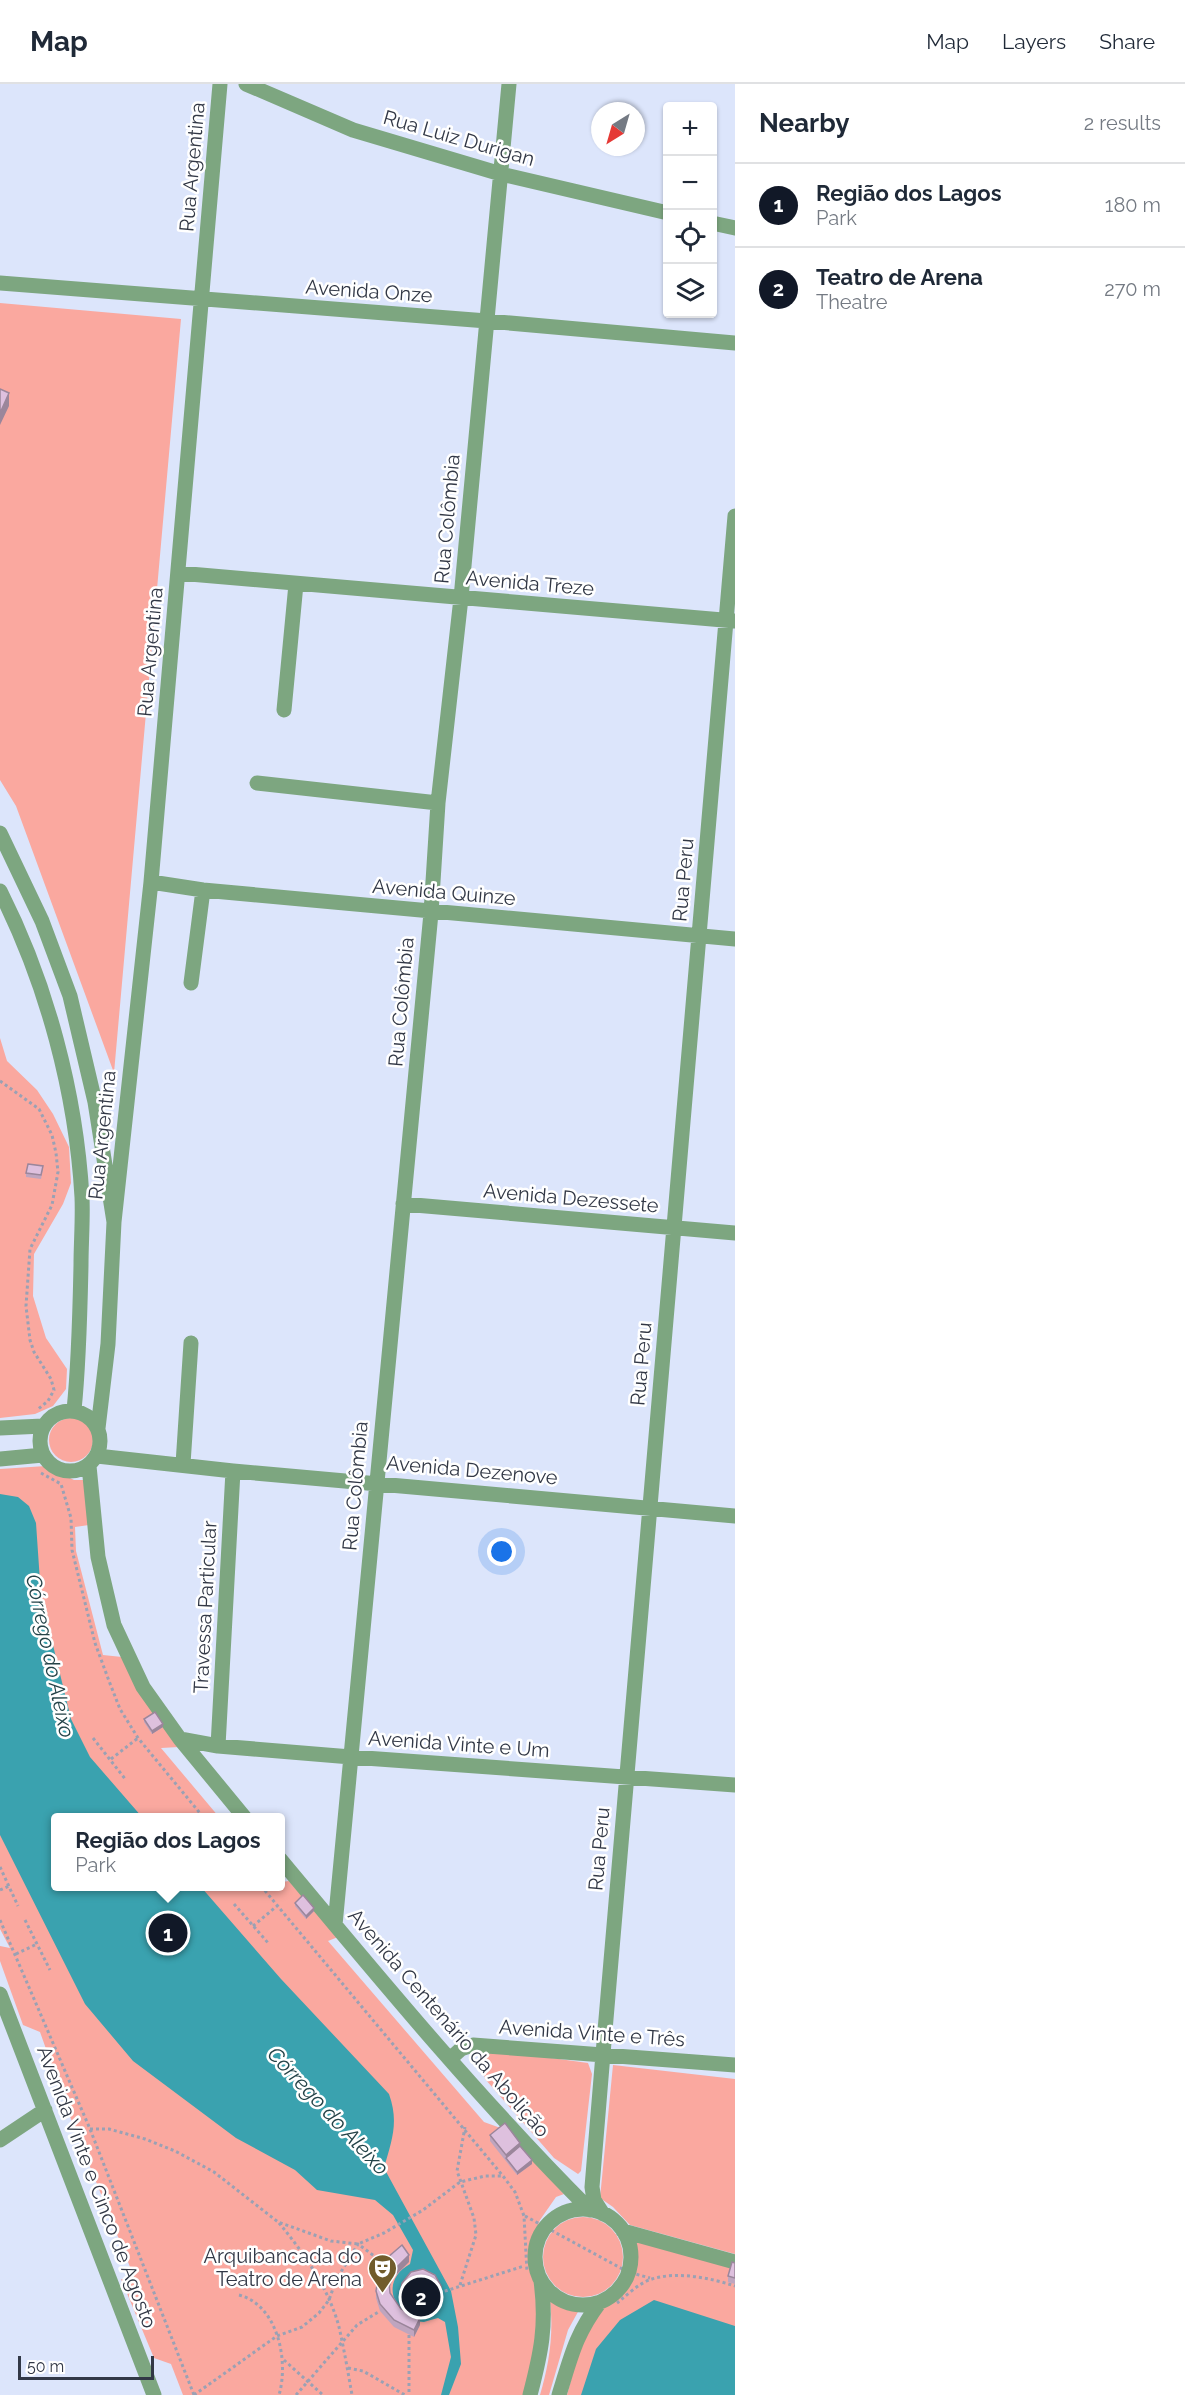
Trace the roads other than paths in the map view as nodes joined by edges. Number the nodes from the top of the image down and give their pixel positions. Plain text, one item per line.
1 (220, 84) edge
2 (246, 84) edge
3 (509, 84) edge
4 (501, 174) junction
5 (663, 212) edge
6 (717, 224) edge
7 (735, 228) edge
8 (0, 283) edge
9 (202, 299) junction
10 (487, 321) junction
11 (735, 343) edge
12 (735, 516) edge
13 (178, 573) junction
14 (296, 584) junction
15 (461, 598) junction
16 (730, 621) edge
17 (285, 710) dead end
18 (257, 783) dead end
19 (438, 803) junction
20 (0, 833) edge
21 (151, 882) junction
22 (0, 891) edge
23 (203, 891) junction
24 (431, 913) junction
25 (699, 936) junction
26 (735, 939) edge
27 (191, 983) dead end
28 (403, 1204) junction
29 (114, 1222) junction
30 (674, 1228) junction
31 (735, 1233) edge
32 (191, 1344) dead end
33 (74, 1410) junction
34 (43, 1426) junction
35 (0, 1428) edge
36 (98, 1428) junction
37 (43, 1455) junction
38 (0, 1459) edge
39 (93, 1461) junction
40 (183, 1464) junction
41 (233, 1471) junction
42 (377, 1483) junction
43 (650, 1508) junction
44 (735, 1516) edge
45 (180, 1739) junction
46 (218, 1746) junction
47 (351, 1757) junction
48 (626, 1777) junction
49 (735, 1785) edge
50 (241, 1813) edge
51 (285, 1865) edge
52 (335, 1925) junction
53 (0, 1994) edge
54 (603, 2054) junction
55 (450, 2059) junction
56 (735, 2065) edge
57 (45, 2110) junction
58 (0, 2140) edge
59 (597, 2212) junction
60 (623, 2231) junction
61 (735, 2262) edge
62 (541, 2281) junction
63 (606, 2305) junction
64 (153, 2395) edge
65 (530, 2395) edge
66 (559, 2395) edge

1 - 9 street, Rua Argentina
2 - 4 street, Rua Luiz Durigan
3 - 4 street, Rua Colômbia
4 - 5 street, Rua Luiz Durigan
4 - 10 street, Rua Colômbia
6 - 7 street
8 - 9 street, Avenida Onze
9 - 10 street, Avenida Onze
9 - 13 street, Rua Argentina
10 - 11 street, Avenida Onze
10 - 15 street, Rua Colômbia
12 - 16 street, Rua Peru
13 - 14 street, Avenida Treze
13 - 21 street, Rua Argentina
14 - 15 street, Avenida Treze
14 - 17 street
15 - 16 street, Avenida Treze
15 - 19 street, Rua Colômbia
16 - 25 street, Rua Peru
18 - 19 street
19 - 24 street, Rua Colômbia
20 - 29 street
21 - 23 street, Avenida Quinze
21 - 29 street, Rua Argentina
22 - 33 street
23 - 24 street, Avenida Quinze
23 - 27 street
24 - 25 street, Avenida Quinze
24 - 28 street, Rua Colômbia
25 - 26 street, Avenida Quinze
25 - 30 street, Rua Peru
28 - 30 street, Avenida Dezessete
28 - 42 street, Rua Colômbia
29 - 36 street
30 - 31 street, Avenida Dezessete
30 - 43 street, Rua Peru
32 - 40 street
33 - 34 street
33 - 36 street
34 - 35 street
34 - 37 street
36 - 39 street
37 - 38 street
37 - 39 street
39 - 40 street, Avenida Dezenove
39 - 45 street
40 - 41 street, Avenida Dezenove
41 - 42 street, Avenida Dezenove
41 - 46 street, Travessa Particular
42 - 43 street, Avenida Dezenove
42 - 47 street, Rua Colômbia
43 - 44 street, Avenida Dezenove
43 - 48 street, Rua Peru
45 - 46 street, Avenida Vinte e Um
45 - 50 street
46 - 47 street, Avenida Vinte e Um
47 - 48 street, Avenida Vinte e Um
47 - 52 street, Rua Colômbia
48 - 49 street, Avenida Vinte e Um
48 - 54 street, Rua Peru
51 - 52 street, Avenida Centenário da Abolição
52 - 55 street, Avenida Centenário da Abolição
53 - 57 street, Avenida Vinte e Cinco de Agosto
54 - 55 street, Avenida Vinte e Três
54 - 56 street, Avenida Vinte e Três
54 - 59 street, Rua Peru
55 - 59 street, Avenida Centenário da Abolição
57 - 58 street
57 - 64 street, Avenida Vinte e Cinco de Agosto
59 - 60 street, Avenida Centenário da Abolição
59 - 62 street
60 - 61 street
60 - 63 street
62 - 63 street
62 - 65 street
63 - 66 street

